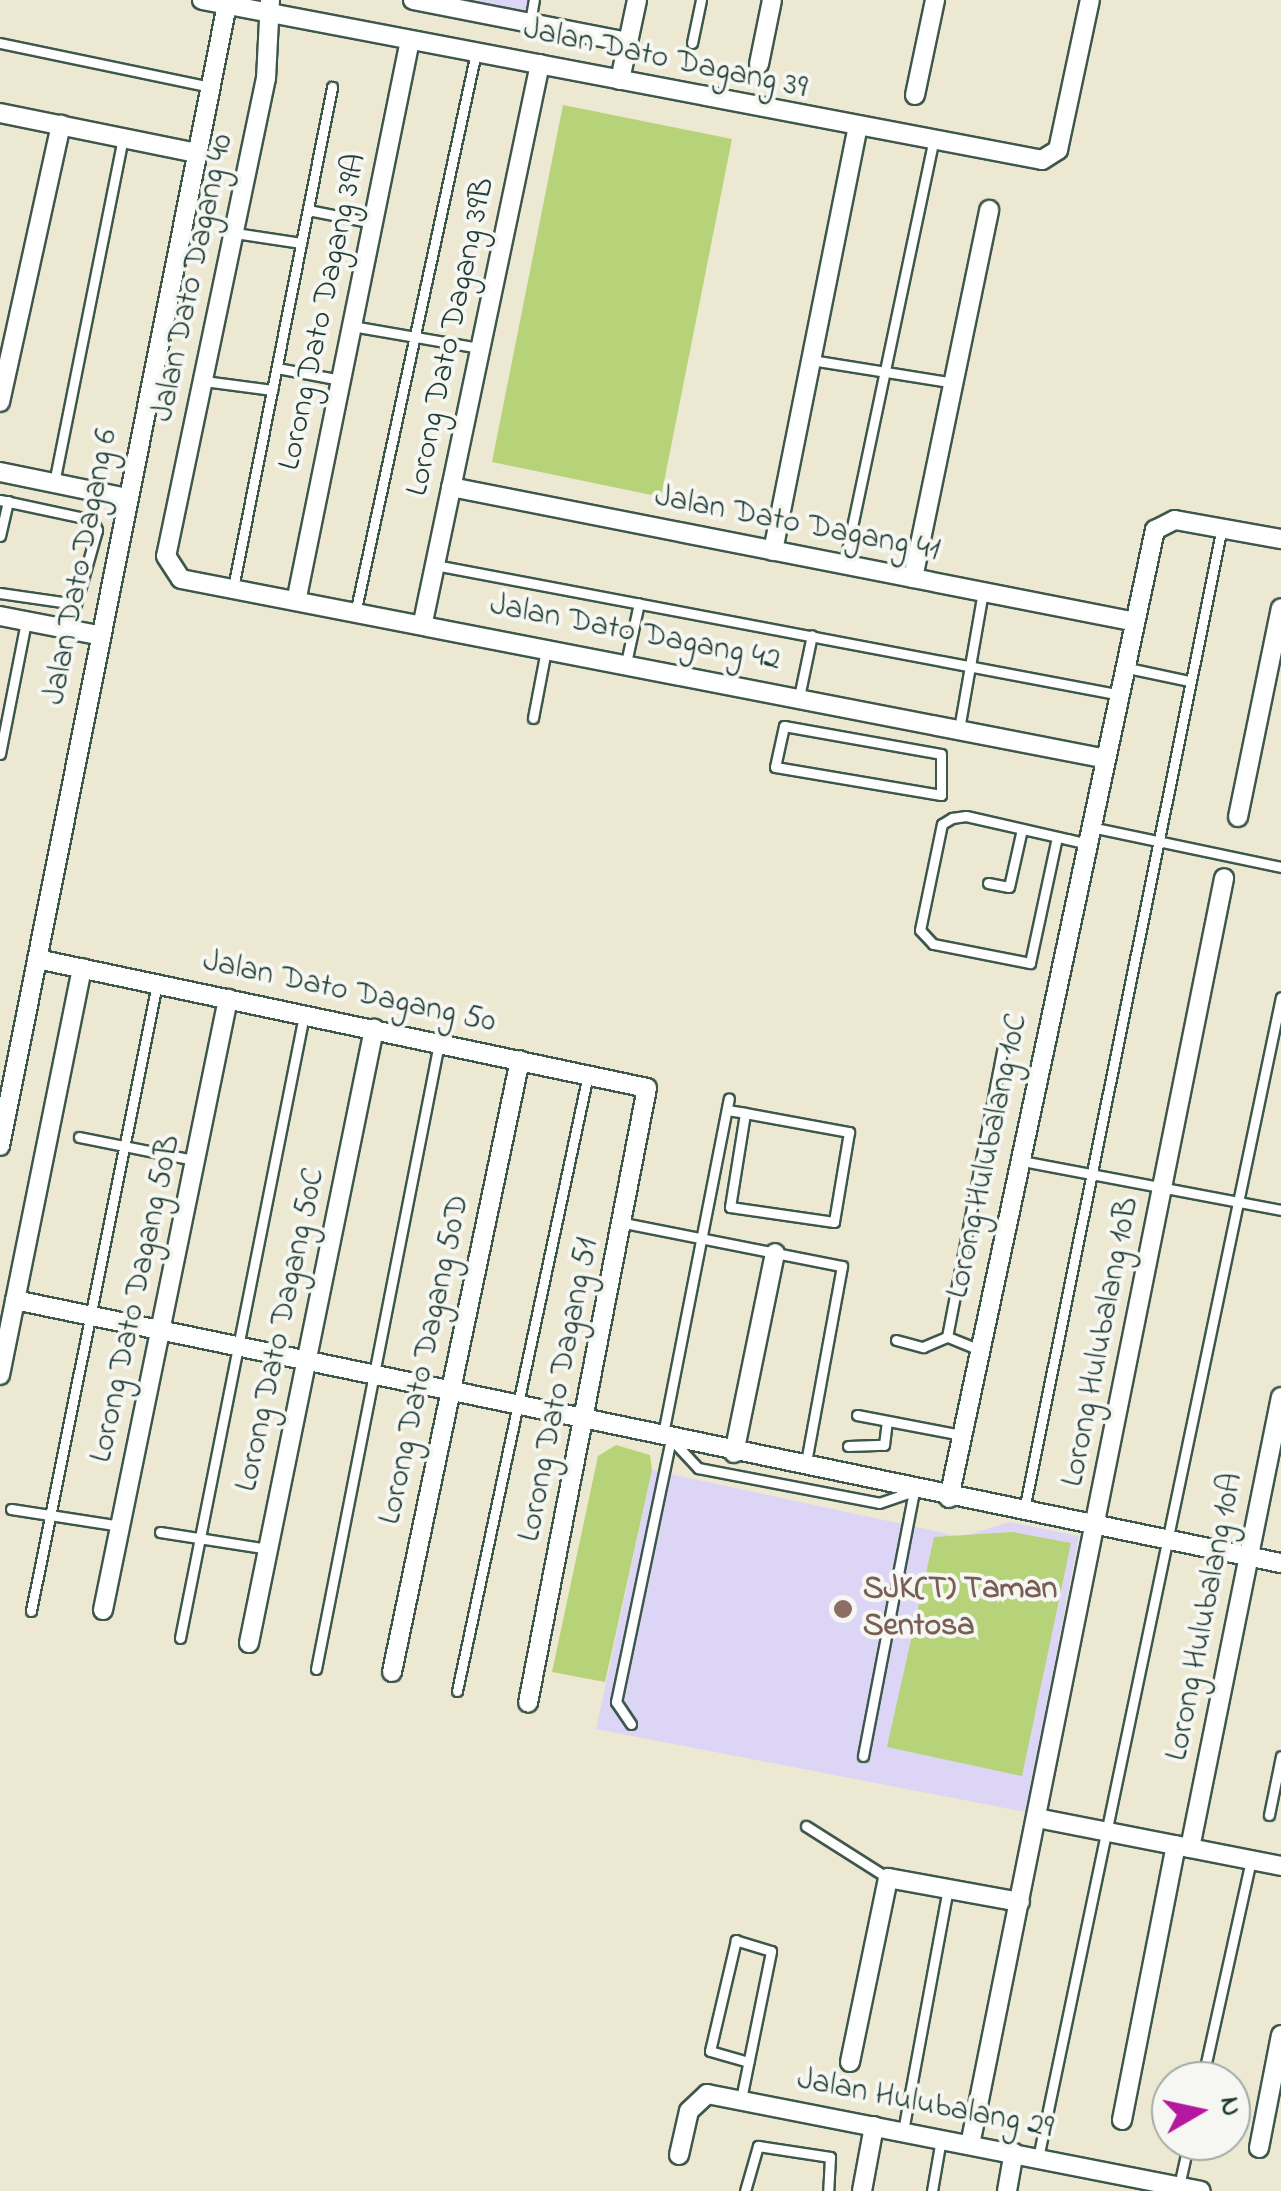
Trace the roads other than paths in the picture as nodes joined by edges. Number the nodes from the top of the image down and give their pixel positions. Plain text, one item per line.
1 (202, 0) edge
2 (412, 0) edge
3 (534, 0) edge
4 (637, 0) edge
5 (701, 0) edge
6 (772, 0) edge
7 (935, 0) edge
8 (1090, 0) edge
9 (228, 2) edge
10 (269, 6) edge
11 (530, 23) junction
12 (410, 40) junction
13 (628, 42) junction
14 (0, 43) edge
15 (692, 44) dead end
16 (476, 52) junction
17 (540, 64) junction
18 (758, 64) dead end
19 (620, 80) junction
20 (210, 87) junction
21 (332, 88) dead end
22 (915, 95) dead end
23 (0, 113) edge
24 (61, 126) junction
25 (857, 130) junction
26 (124, 138) junction
27 (933, 144) junction
28 (197, 153) junction
29 (308, 210) junction
30 (989, 210) dead end
31 (373, 223) junction
32 (233, 232) junction
33 (301, 243) junction
34 (352, 326) junction
35 (415, 337) junction
36 (480, 348) junction
37 (810, 360) junction
38 (277, 368) junction
39 (883, 372) junction
40 (341, 380) junction
41 (204, 381) junction
42 (954, 383) junction
43 (272, 390) junction
44 (0, 402) edge
45 (0, 472) edge
46 (54, 483) junction
47 (451, 487) junction
48 (126, 498) junction
49 (4, 501) edge
50 (1222, 527) junction
51 (0, 536) edge
52 (1281, 540) edge
53 (772, 550) junction
54 (166, 556) joint
55 (844, 564) junction
56 (435, 566) junction
57 (914, 578) junction
58 (233, 588) junction
59 (983, 592) junction
60 (0, 594) edge
61 (296, 597) junction
62 (640, 603) junction
63 (1281, 608) edge
64 (356, 609) junction
65 (0, 616) edge
66 (26, 621) junction
67 (1131, 621) junction
68 (423, 622) junction
69 (98, 635) junction
70 (812, 635) junction
71 (546, 647) junction
72 (626, 663) junction
73 (970, 664) junction
74 (1121, 667) junction
75 (1189, 681) junction
76 (1116, 694) junction
77 (796, 697) junction
78 (533, 718) dead end
79 (784, 726) junction
80 (959, 729) junction
81 (0, 754) edge
82 (1102, 758) junction
83 (1238, 817) dead end
84 (1022, 828) junction
85 (1087, 834) junction
86 (1058, 836) junction
87 (1164, 842) junction
88 (1281, 867) edge
89 (1224, 878) dead end
90 (988, 883) dead end
91 (38, 958) junction
92 (82, 968) junction
93 (157, 984) junction
94 (1281, 997) edge
95 (228, 999) junction
96 (304, 1015) junction
97 (374, 1029) junction
98 (439, 1043) junction
99 (1003, 1046) dead end
100 (520, 1060) junction
101 (588, 1074) junction
102 (647, 1088) joint
103 (729, 1098) dead end
104 (727, 1110) junction
105 (745, 1113) junction
106 (78, 1137) dead end
107 (0, 1146) edge
108 (125, 1146) junction
109 (196, 1160) junction
110 (1019, 1161) junction
111 (1091, 1174) junction
112 (1163, 1188) junction
113 (1241, 1202) junction
114 (1281, 1210) edge
115 (624, 1223) junction
116 (702, 1239) junction
117 (775, 1253) junction
118 (15, 1300) junction
119 (92, 1316) junction
120 (163, 1330) junction
121 (947, 1337) junction
122 (896, 1340) dead end
123 (236, 1345) junction
124 (980, 1350) junction
125 (306, 1360) junction
126 (374, 1373) junction
127 (0, 1375) edge
128 (451, 1389) junction
129 (1281, 1397) edge
130 (516, 1402) junction
131 (857, 1415) dead end
132 (586, 1419) junction
133 (887, 1421) junction
134 (962, 1435) junction
135 (666, 1438) junction
136 (848, 1446) dead end
137 (734, 1453) junction
138 (805, 1468) junction
139 (914, 1491) junction
140 (949, 1498) junction
141 (11, 1509) dead end
142 (1023, 1513) junction
143 (50, 1516) junction
144 (121, 1526) junction
145 (1095, 1526) junction
146 (160, 1532) dead end
147 (199, 1539) junction
148 (1172, 1542) junction
149 (268, 1549) junction
150 (1250, 1557) junction
151 (1281, 1563) edge
152 (103, 1610) dead end
153 (31, 1611) dead end
154 (180, 1638) dead end
155 (248, 1643) dead end
156 (316, 1668) dead end
157 (392, 1672) dead end
158 (457, 1691) dead end
159 (528, 1703) dead end
160 (631, 1724) dead end
161 (863, 1756) dead end
162 (1281, 1756) edge
163 (1269, 1815) dead end
164 (1037, 1818) junction
165 (806, 1826) dead end
166 (1113, 1833) junction
167 (1183, 1846) junction
168 (1250, 1860) junction
169 (1281, 1866) edge
170 (888, 1878) junction
171 (948, 1888) junction
172 (1020, 1902) junction
173 (1281, 2035) edge
174 (1206, 2061) edge
175 (748, 2062) junction
176 (850, 2062) dead end
177 (741, 2098) junction
178 (1122, 2120) dead end
179 (874, 2126) junction
180 (903, 2131) junction
181 (941, 2139) junction
182 (970, 2144) junction
183 (1259, 2148) dead end
184 (1014, 2154) junction
185 (678, 2155) dead end
186 (1038, 2158) junction
187 (1185, 2161) edge
188 (1179, 2186) junction
189 (1157, 2187) edge
190 (745, 2191) edge
191 (828, 2191) edge
192 (862, 2191) edge
193 (932, 2191) edge
194 (1008, 2191) edge
195 (1201, 2191) edge

1 - 9 street, Jalan Dato Dagang 39
2 - 11 street
3 - 11 lane
4 - 13 street
5 - 15 lane
6 - 18 street
7 - 22 street
8 - 27 street, Jalan Dato Dagang 39
9 - 10 street, Jalan Dato Dagang 39
9 - 20 street, Jalan Dato Dagang 6
10 - 12 street, Jalan Dato Dagang 39
10 - 32 street, Jalan Dato Dagang 40
11 - 13 street
12 - 16 street, Jalan Dato Dagang 39
12 - 31 street, Lorong Dato Dagang 39A
13 - 19 street
14 - 20 lane
16 - 17 street, Jalan Dato Dagang 39
16 - 35 lane
17 - 19 street, Jalan Dato Dagang 39
17 - 36 street, Lorong Dato Dagang 39B
19 - 25 street, Jalan Dato Dagang 39
20 - 28 street, Jalan Dato Dagang 6
21 - 29 lane
23 - 24 street
24 - 26 street
24 - 44 street
25 - 27 street, Jalan Dato Dagang 39
25 - 37 street
26 - 28 street
26 - 46 lane
27 - 39 lane
28 - 48 street, Jalan Dato Dagang 6
29 - 31 lane
29 - 33 lane
30 - 42 street
31 - 34 street, Lorong Dato Dagang 39A
32 - 33 lane
32 - 41 street, Jalan Dato Dagang 40
33 - 38 lane
34 - 35 lane
34 - 40 street, Lorong Dato Dagang 39A
35 - 36 lane
35 - 64 lane
36 - 47 street, Lorong Dato Dagang 39B
37 - 39 lane
37 - 53 street
38 - 40 lane
38 - 43 lane
39 - 42 lane
39 - 55 lane
40 - 61 street, Lorong Dato Dagang 39A
41 - 43 lane
41 - 54 street, Jalan Dato Dagang 40
42 - 57 street
43 - 58 lane
45 - 46 street
46 - 48 street
47 - 53 street, Jalan Dato Dagang 41
47 - 56 street, Lorong Dato Dagang 39B
48 - 69 street, Jalan Dato Dagang 6
49 - 51 lane
49 - 60 lane
50 - 52 street
50 - 67 street, Lorong Hulubalang 10C
50 - 75 lane
53 - 55 street, Jalan Dato Dagang 41
54 - 58 street, Jalan Dato Dagang 42
55 - 57 street, Jalan Dato Dagang 41
56 - 62 lane
56 - 68 street, Lorong Dato Dagang 39B
57 - 59 street, Jalan Dato Dagang 41
58 - 61 street, Jalan Dato Dagang 42
59 - 67 street, Jalan Dato Dagang 41
59 - 73 lane
61 - 64 street, Jalan Dato Dagang 42
62 - 70 lane
62 - 72 lane
63 - 83 street
64 - 68 street, Jalan Dato Dagang 42
65 - 66 street
66 - 69 street
66 - 81 lane
67 - 74 street, Lorong Hulubalang 10C
68 - 71 street, Jalan Dato Dagang 42
69 - 91 street, Jalan Dato Dagang 6
70 - 73 lane
70 - 77 lane
71 - 72 street, Jalan Dato Dagang 42
71 - 78 lane
72 - 77 street, Jalan Dato Dagang 42
73 - 76 lane
73 - 80 lane
74 - 75 lane
74 - 76 street, Lorong Hulubalang 10C
75 - 87 lane
76 - 82 street, Lorong Hulubalang 10C
77 - 79 lane
77 - 80 street, Jalan Dato Dagang 42
79 - 79 lane
80 - 82 street, Jalan Dato Dagang 42
82 - 85 street, Lorong Hulubalang 10C
84 - 86 lane
84 - 86 lane
84 - 90 lane
85 - 86 lane
85 - 87 lane
85 - 110 street, Lorong Hulubalang 10C
87 - 88 lane
87 - 111 lane
89 - 112 street, Lorong Hulubalang 10B
91 - 92 street, Jalan Dato Dagang 50
91 - 107 street, Jalan Dato Dagang 6
92 - 93 street, Jalan Dato Dagang 50
92 - 118 street
93 - 95 street, Jalan Dato Dagang 50
93 - 108 lane
94 - 113 lane
95 - 96 street, Jalan Dato Dagang 50
95 - 109 street, Lorong Dato Dagang 50B
96 - 97 street, Jalan Dato Dagang 50
96 - 123 lane
97 - 98 street, Jalan Dato Dagang 50
97 - 125 street, Lorong Dato Dagang 50C
98 - 100 street, Jalan Dato Dagang 50
98 - 126 lane
99 - 121 lane
100 - 101 street, Jalan Dato Dagang 50
100 - 128 street, Lorong Dato Dagang 50D
101 - 102 street, Jalan Dato Dagang 50
101 - 130 lane
102 - 115 street, Lorong Dato Dagang 51
103 - 104 lane
104 - 105 lane
104 - 116 lane
105 - 105 lane
106 - 108 lane
108 - 109 lane
108 - 119 lane
109 - 120 street, Lorong Dato Dagang 50B
110 - 111 lane
110 - 124 street, Lorong Hulubalang 10C
111 - 112 lane
111 - 142 lane
112 - 113 lane
112 - 145 street, Lorong Hulubalang 10B
113 - 114 lane
113 - 148 lane
115 - 116 lane
115 - 132 street, Lorong Dato Dagang 51
116 - 117 lane
116 - 135 lane
117 - 137 street
117 - 138 lane
118 - 119 street
118 - 127 street
119 - 120 street
119 - 143 lane
120 - 123 street
120 - 144 street, Lorong Dato Dagang 50B
121 - 122 lane
121 - 124 lane
123 - 125 street
123 - 147 lane
124 - 134 street, Lorong Hulubalang 10C
125 - 126 street
125 - 149 street, Lorong Dato Dagang 50C
126 - 128 street
126 - 156 lane
128 - 130 street
128 - 157 street, Lorong Dato Dagang 50D
129 - 150 street, Lorong Hulubalang 10A
130 - 132 street
130 - 158 lane
131 - 133 lane
132 - 135 street
132 - 159 street, Lorong Dato Dagang 51
133 - 134 lane
133 - 136 lane
134 - 140 street, Lorong Hulubalang 10C
135 - 137 street
135 - 139 lane
135 - 160 lane
137 - 138 street
138 - 139 street
139 - 140 street
139 - 161 lane
140 - 142 street
141 - 143 lane
142 - 145 street
143 - 144 lane
143 - 153 lane
144 - 152 street, Lorong Dato Dagang 50B
145 - 148 street
145 - 164 street, Lorong Hulubalang 10B
146 - 147 lane
147 - 149 lane
147 - 154 lane
148 - 150 street
148 - 166 lane
149 - 155 street, Lorong Dato Dagang 50C
150 - 151 street
150 - 167 street, Lorong Hulubalang 10A
162 - 163 lane
164 - 166 street
164 - 172 street, Lorong Hulubalang 10B
165 - 170 lane
166 - 167 street
166 - 186 lane
167 - 168 street
167 - 178 street, Lorong Hulubalang 10A
168 - 169 street
168 - 174 lane
170 - 171 street
170 - 176 street
171 - 172 street
171 - 180 lane
172 - 182 street, Lorong Hulubalang 10B
173 - 183 street
175 - 175 lane
175 - 177 lane
177 - 179 street, Jalan Hulubalang 29
177 - 185 street, Jalan Hulubalang 29
179 - 180 street, Jalan Hulubalang 29
179 - 192 street
180 - 181 street, Jalan Hulubalang 29
181 - 182 street, Jalan Hulubalang 29
181 - 193 lane
182 - 184 street, Jalan Hulubalang 29
184 - 186 street, Jalan Hulubalang 29
184 - 194 street
186 - 189 street, Jalan Hulubalang 29
187 - 188 lane
188 - 189 street, Jalan Hulubalang 29
188 - 195 street, Jalan Hulubalang 29
190 - 191 lane

